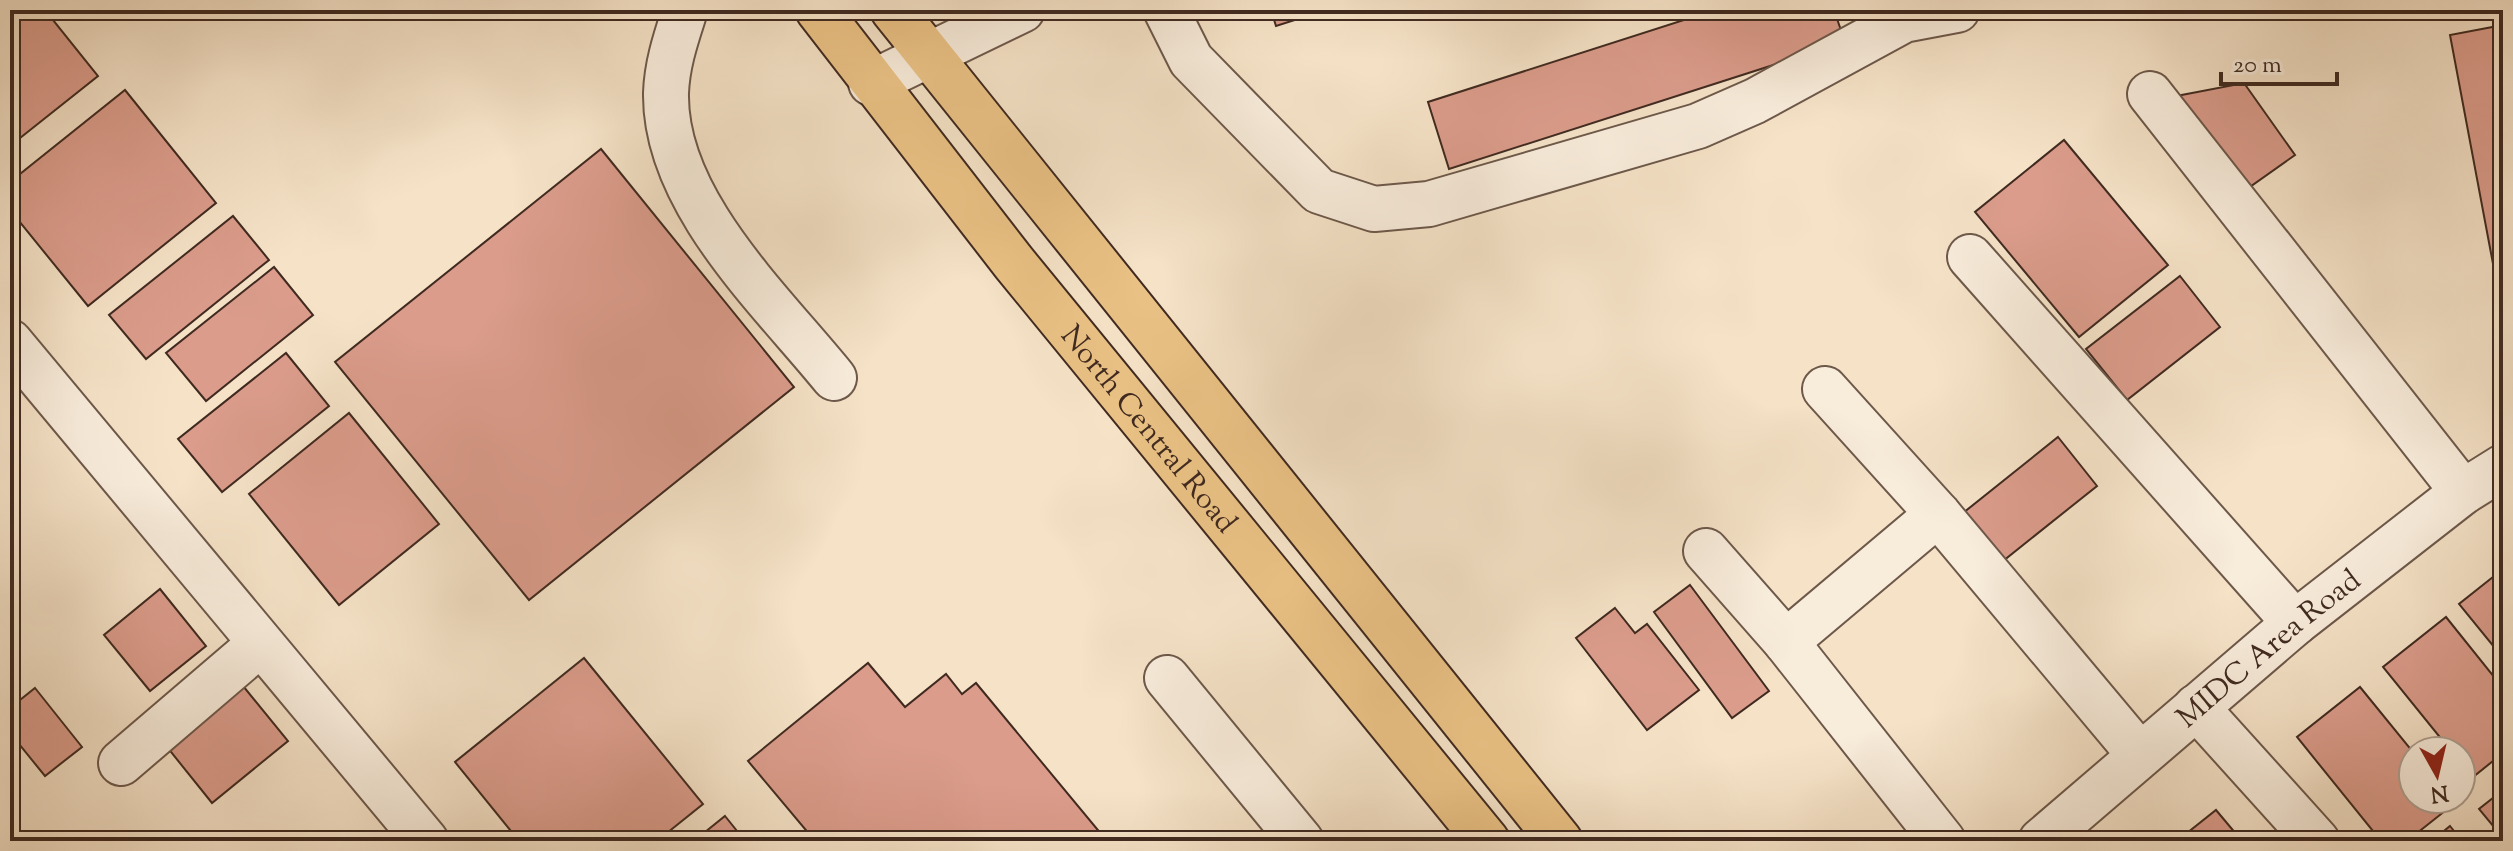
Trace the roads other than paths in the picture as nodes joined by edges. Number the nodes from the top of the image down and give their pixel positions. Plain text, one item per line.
1 (685, 10) edge
2 (818, 10) edge
3 (893, 10) edge
4 (1022, 10) edge
5 (1166, 10) edge
6 (1957, 10) edge
7 (927, 55) junction
8 (871, 83) junction
9 (2150, 94) dead end
10 (1970, 257) dead end
11 (10, 342) edge
12 (834, 378) dead end
13 (1825, 389) dead end
14 (2503, 467) edge
15 (2463, 492) junction
16 (1938, 514) junction
17 (1706, 551) dead end
18 (2295, 623) junction
19 (1786, 642) junction
20 (260, 644) junction
21 (1167, 678) dead end
22 (2196, 707) junction
23 (2139, 754) junction
24 (121, 763) dead end
25 (426, 841) edge
26 (1301, 841) edge
27 (1487, 841) edge
28 (1560, 841) edge
29 (1943, 841) edge
30 (2041, 841) edge
31 (2317, 841) edge

1 - 12 street
2 - 8 main road, North Central Road
3 - 7 main road, North Central Road
4 - 7 street
5 - 6 street
7 - 8 street
7 - 28 main road, North Central Road
8 - 27 main road, North Central Road
9 - 15 street
10 - 18 street
11 - 20 street
13 - 16 street
14 - 15 street, MIDC Area Road
15 - 18 street, MIDC Area Road
16 - 19 street
16 - 23 street
17 - 19 street
18 - 22 street, MIDC Area Road
19 - 29 street
20 - 24 street
20 - 25 street
21 - 26 street
22 - 23 street, MIDC Area Road
22 - 31 street
23 - 30 street, MIDC Area Road

